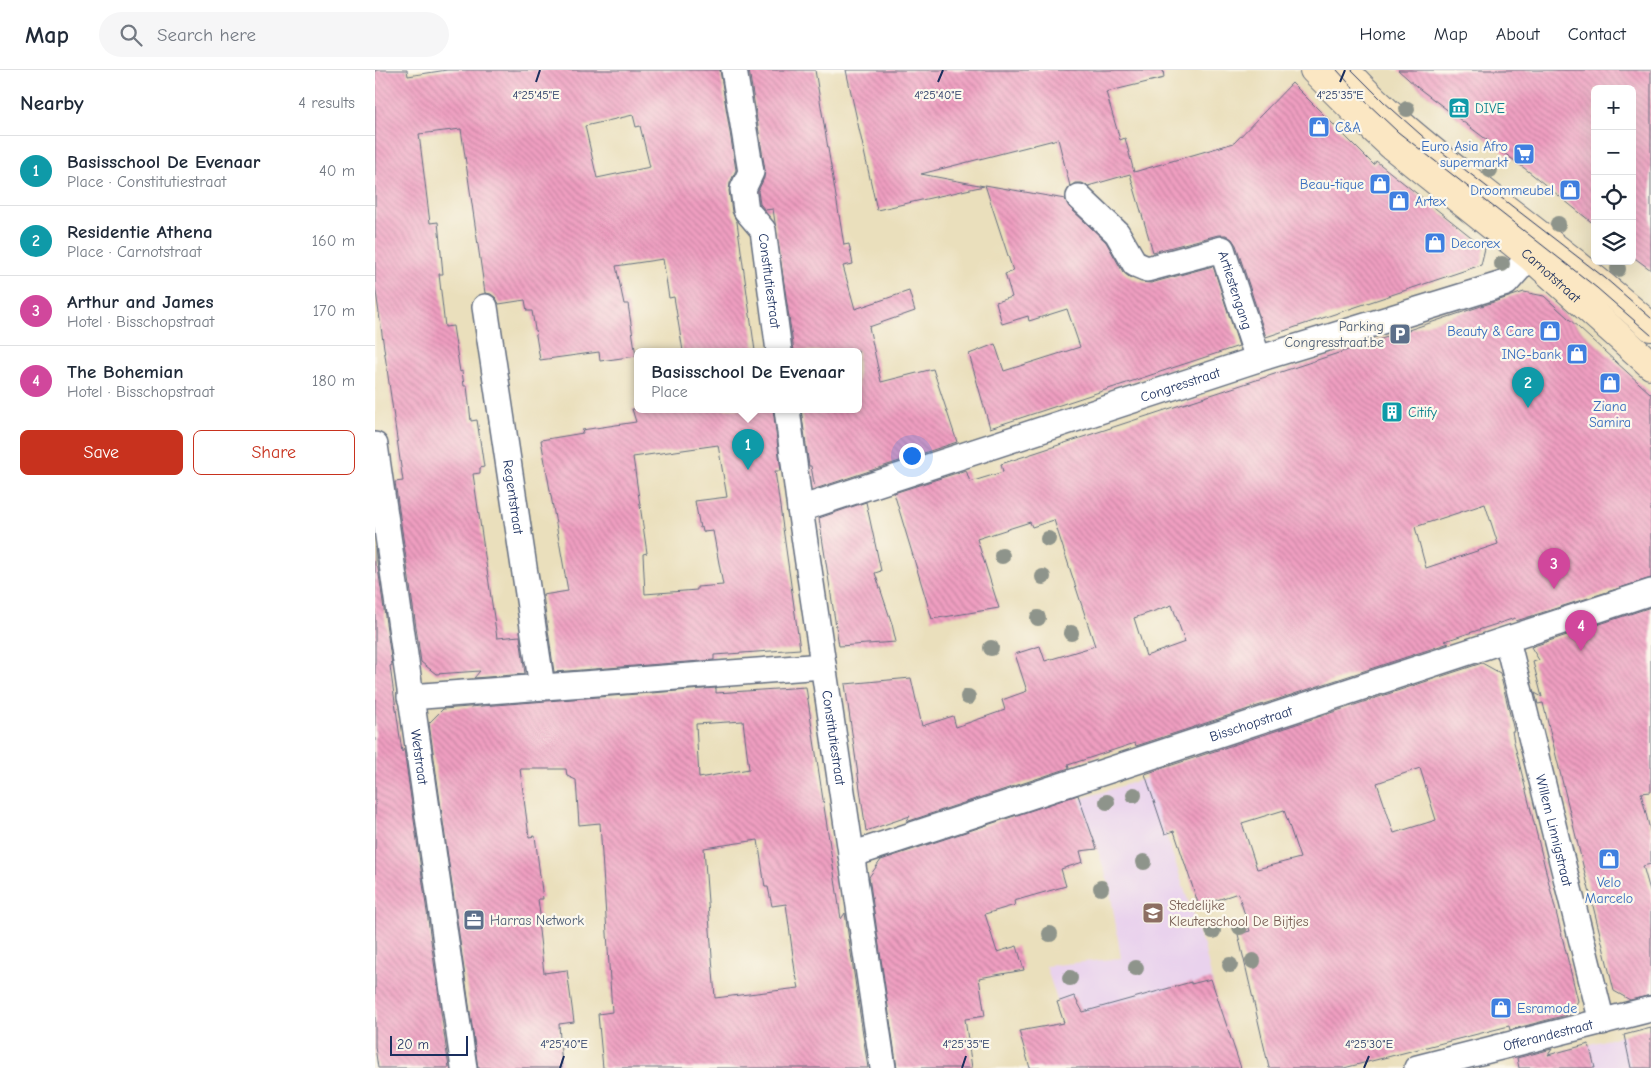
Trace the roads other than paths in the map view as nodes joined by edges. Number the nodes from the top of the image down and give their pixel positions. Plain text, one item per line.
1 (734, 70) edge
2 (1314, 70) edge
3 (1345, 70) edge
4 (1079, 197) dead end
5 (1541, 250) junction
6 (485, 307) dead end
7 (1651, 327) edge
8 (779, 348) edge
9 (1258, 360) junction
10 (1651, 365) edge
11 (788, 413) edge
12 (375, 445) edge
13 (800, 509) junction
14 (1651, 592) edge
15 (1507, 640) junction
16 (823, 666) junction
17 (543, 687) junction
18 (410, 697) junction
19 (851, 855) junction
20 (1651, 1009) edge
21 (1602, 1022) junction
22 (1481, 1060) edge
23 (464, 1068) edge
24 (883, 1068) edge
25 (1417, 1068) edge

1 - 8 street, Constitutiestraat
2 - 5 main road, Carnotstraat
3 - 5 main road, Carnotstraat
4 - 9 street, Artiestengang
5 - 7 main road, Carnotstraat
5 - 9 street, Congresstraat
5 - 10 main road, Carnotstraat
6 - 17 street, Regentstraat
9 - 13 street, Congresstraat
11 - 13 street, Constitutiestraat
12 - 18 street, Wetstraat
13 - 16 street, Constitutiestraat
14 - 15 street, Bisschopstraat
15 - 19 street, Bisschopstraat
15 - 21 street, Willem Linnigstraat
16 - 17 street
16 - 19 street, Constitutiestraat
17 - 18 street
18 - 23 street, Wetstraat
19 - 24 street, Constitutiestraat
20 - 21 street, Offerandestraat
21 - 22 street, Offerandestraat
22 - 25 street, Offerandestraat

